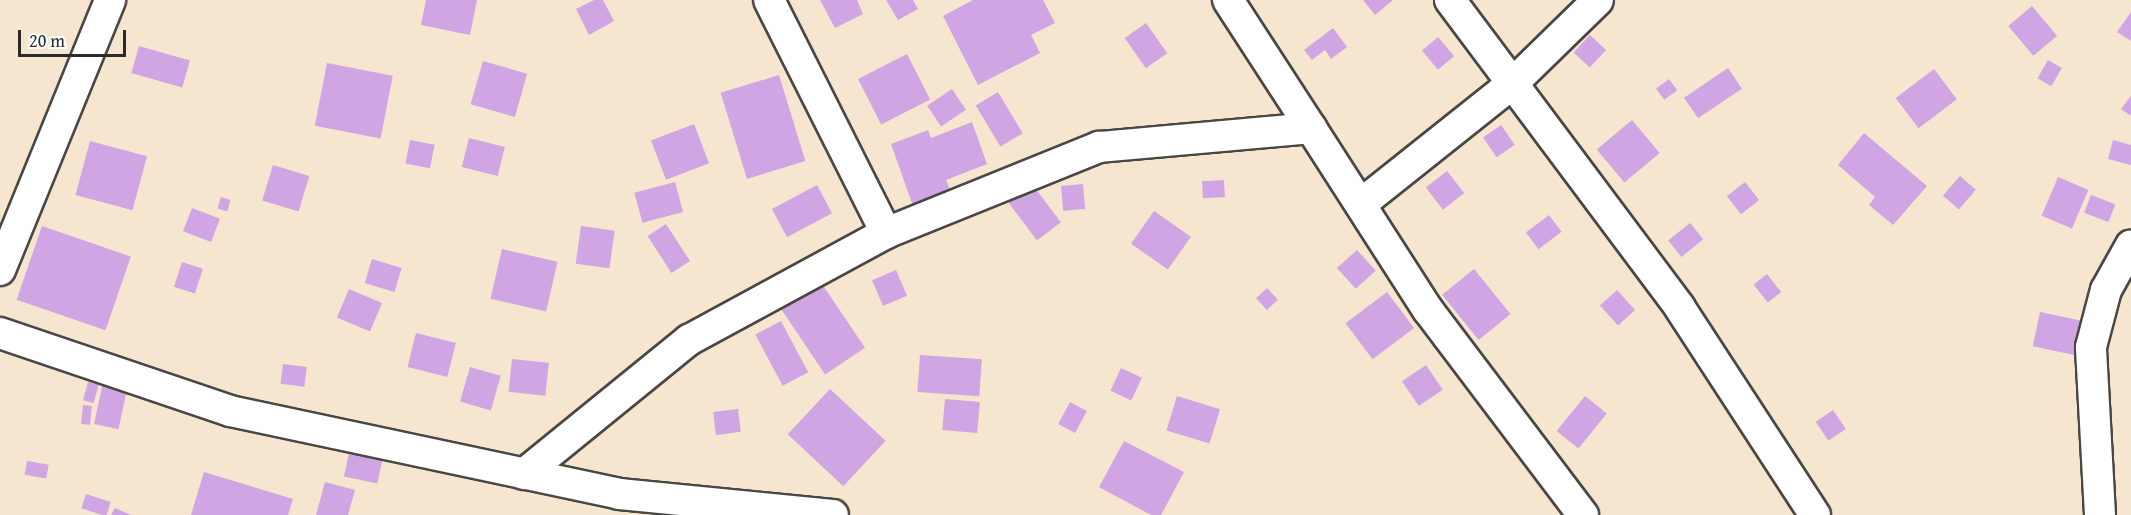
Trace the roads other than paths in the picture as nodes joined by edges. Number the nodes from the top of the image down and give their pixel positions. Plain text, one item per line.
1 (110, 0) edge
2 (769, 0) edge
3 (1228, 0) edge
4 (1450, 0) edge
5 (1598, 0) edge
6 (1512, 84) junction
7 (1311, 128) junction
8 (1360, 204) junction
9 (886, 233) junction
10 (2131, 245) edge
11 (0, 270) edge
12 (0, 333) edge
13 (524, 474) junction
14 (833, 515) edge
15 (1583, 515) edge
16 (1815, 515) edge
17 (2100, 515) edge

1 - 11 street
2 - 9 street
3 - 7 street
4 - 6 street
5 - 6 street
6 - 8 street
6 - 16 street
7 - 8 street
7 - 9 street
8 - 15 street
9 - 13 street
10 - 17 street
12 - 13 street
13 - 14 street

